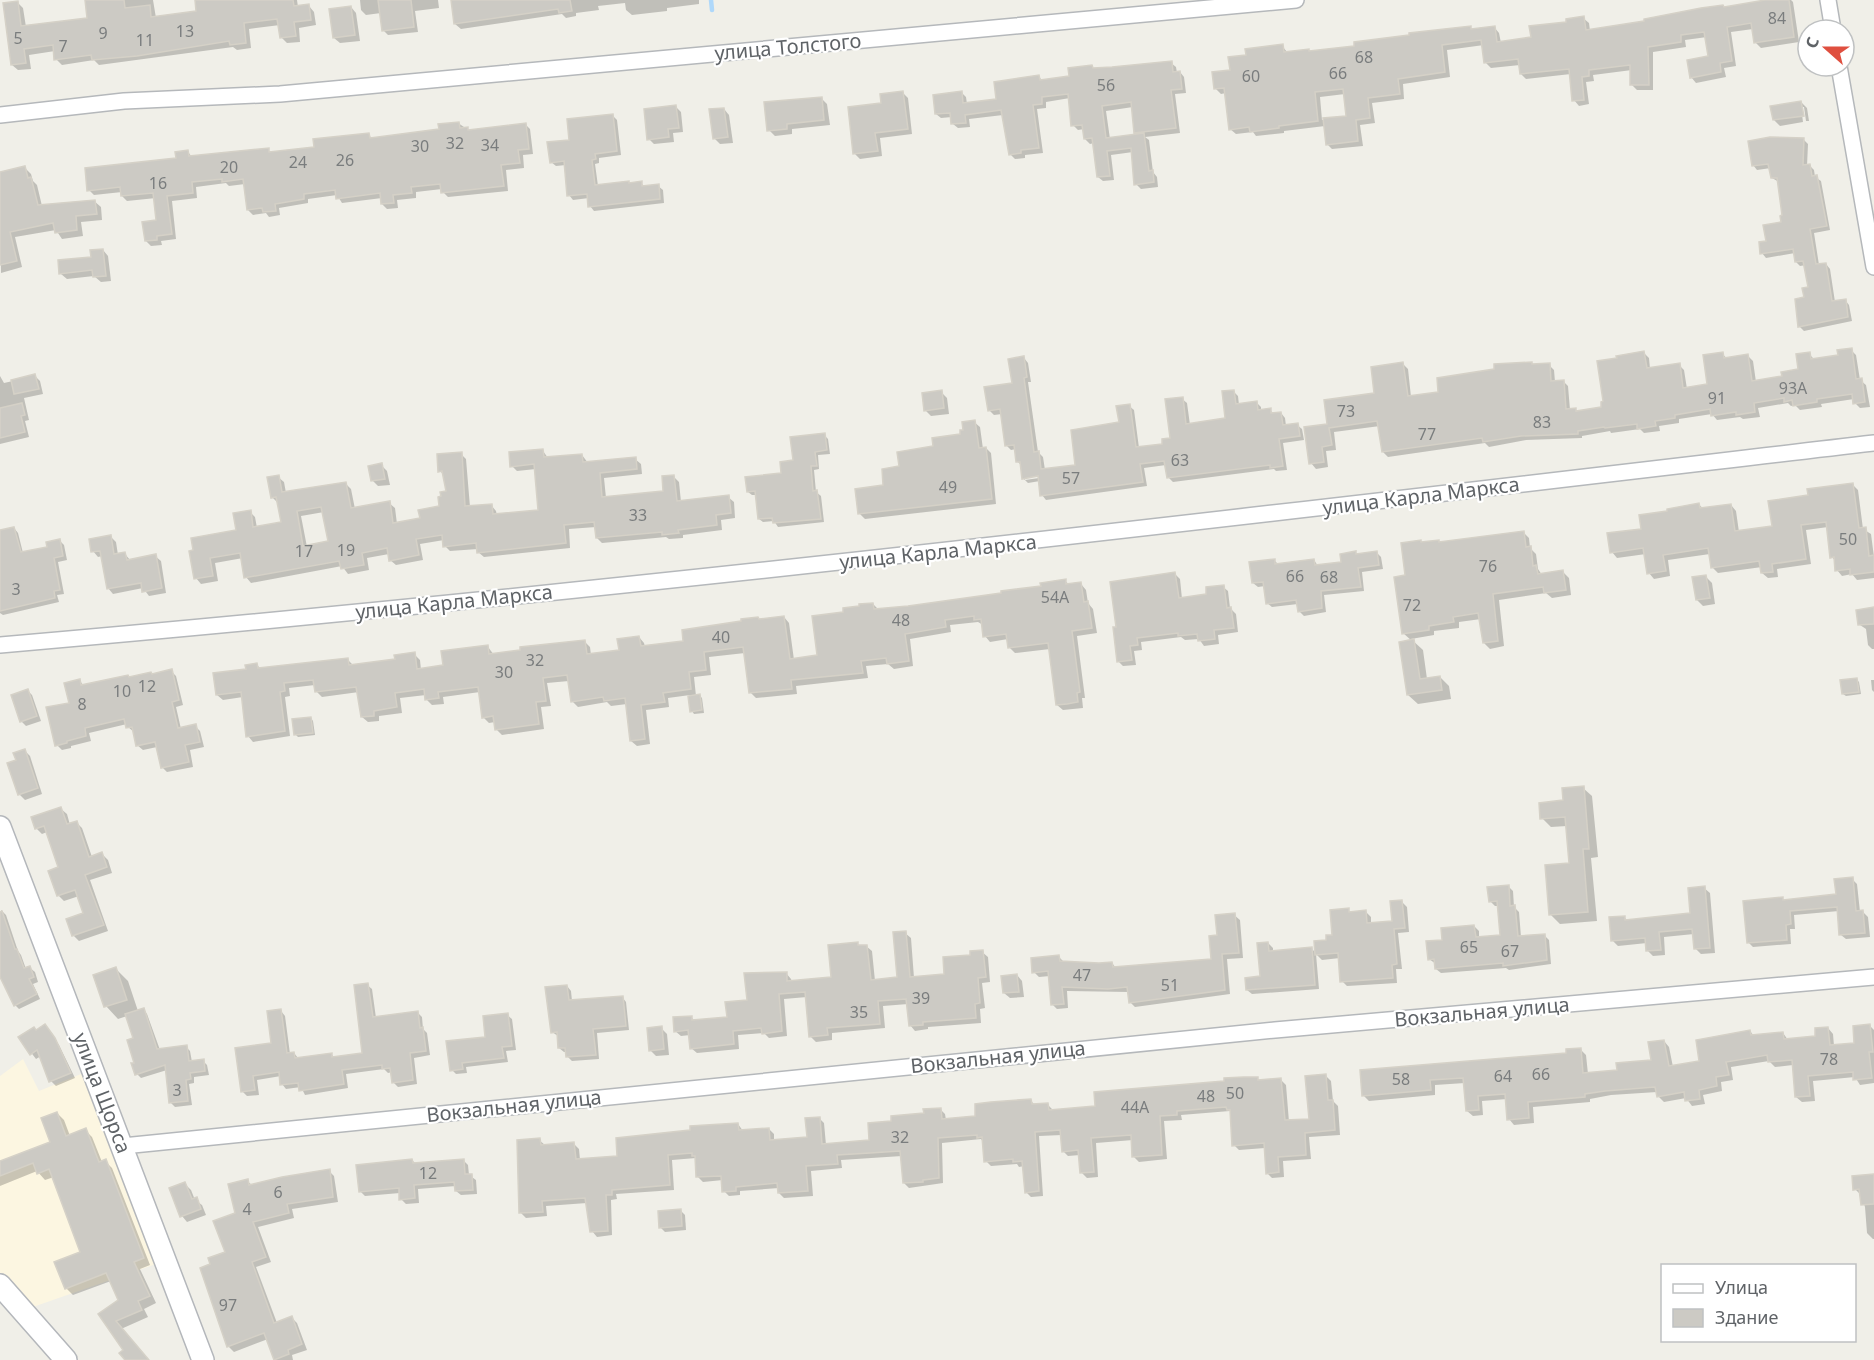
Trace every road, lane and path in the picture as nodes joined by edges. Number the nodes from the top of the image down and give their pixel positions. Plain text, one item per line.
1 (1265, 0) edge
2 (1296, 0) edge
3 (1828, 0) edge
4 (1831, 18) edge
5 (1841, 78) edge
6 (280, 94) junction
7 (0, 114) edge
8 (1874, 267) edge
9 (1874, 443) edge
10 (0, 645) edge
11 (0, 827) edge
12 (1874, 977) edge
13 (123, 1146) junction
14 (0, 1285) edge
15 (66, 1360) edge
16 (203, 1360) edge

1 - 6 street, улица Толстого
2 - 6 street, улица Толстого
3 - 4 street
5 - 8 street
6 - 7 street, улица Толстого
9 - 10 street, улица Карла Маркса
11 - 13 main road, улица Щорса
12 - 13 street, Вокзальная улица
13 - 16 main road, улица Щорса
14 - 15 main road

